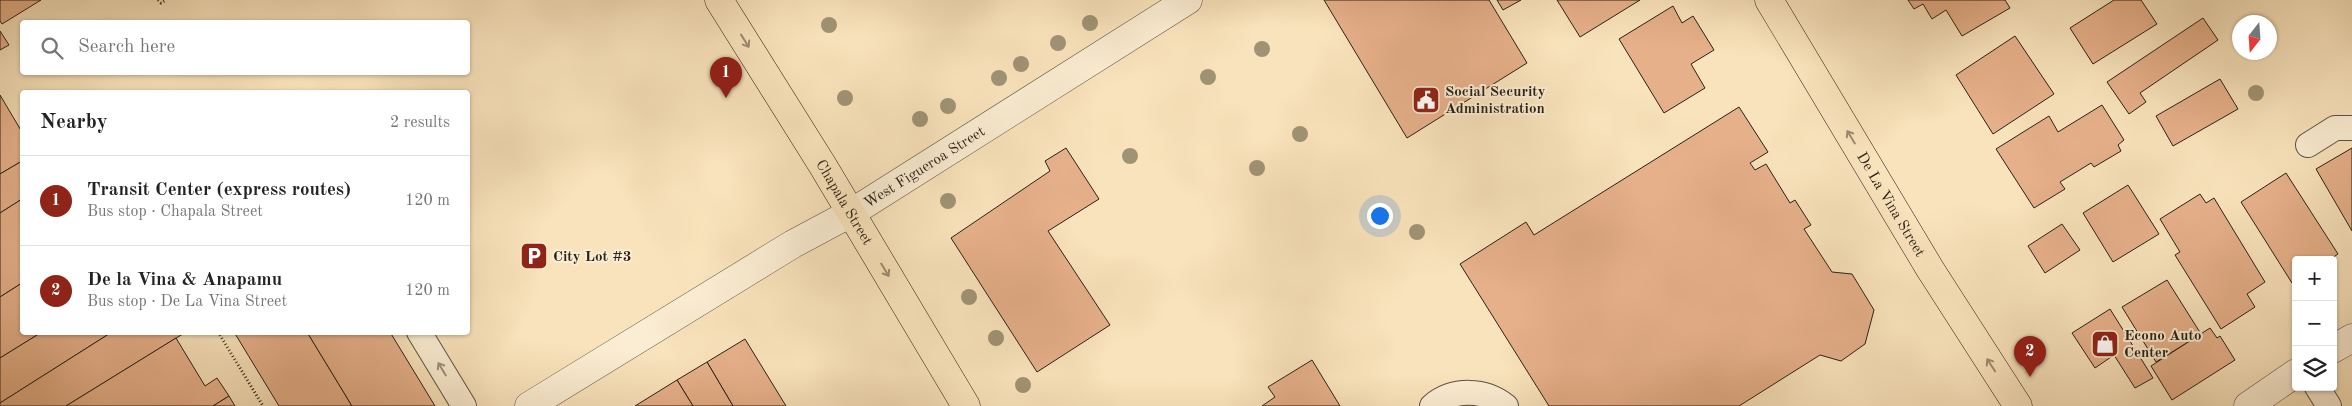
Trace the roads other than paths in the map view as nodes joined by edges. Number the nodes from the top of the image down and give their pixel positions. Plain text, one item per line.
1 (719, 0) edge
2 (1188, 0) edge
3 (1769, 0) edge
4 (2352, 128) edge
5 (2308, 145) dead end
6 (851, 213) junction
7 (421, 335) edge
8 (2352, 338) edge
9 (2337, 347) edge
10 (2292, 376) edge
11 (2319, 391) edge
12 (464, 406) edge
13 (529, 406) edge
14 (966, 406) edge
15 (1432, 406) edge
16 (1506, 406) edge
17 (2018, 406) edge
18 (2248, 406) edge
19 (2328, 406) edge

1 -> 6 main road, Chapala Street
2 - 6 street, West Figueroa Street
17 -> 3 main road, De La Vina Street
4 - 5 lane
6 - 13 street, West Figueroa Street
6 -> 14 main road, Chapala Street
12 -> 7 lane
8 - 9 street
10 - 18 street
11 - 19 lane
15 - 16 lane

